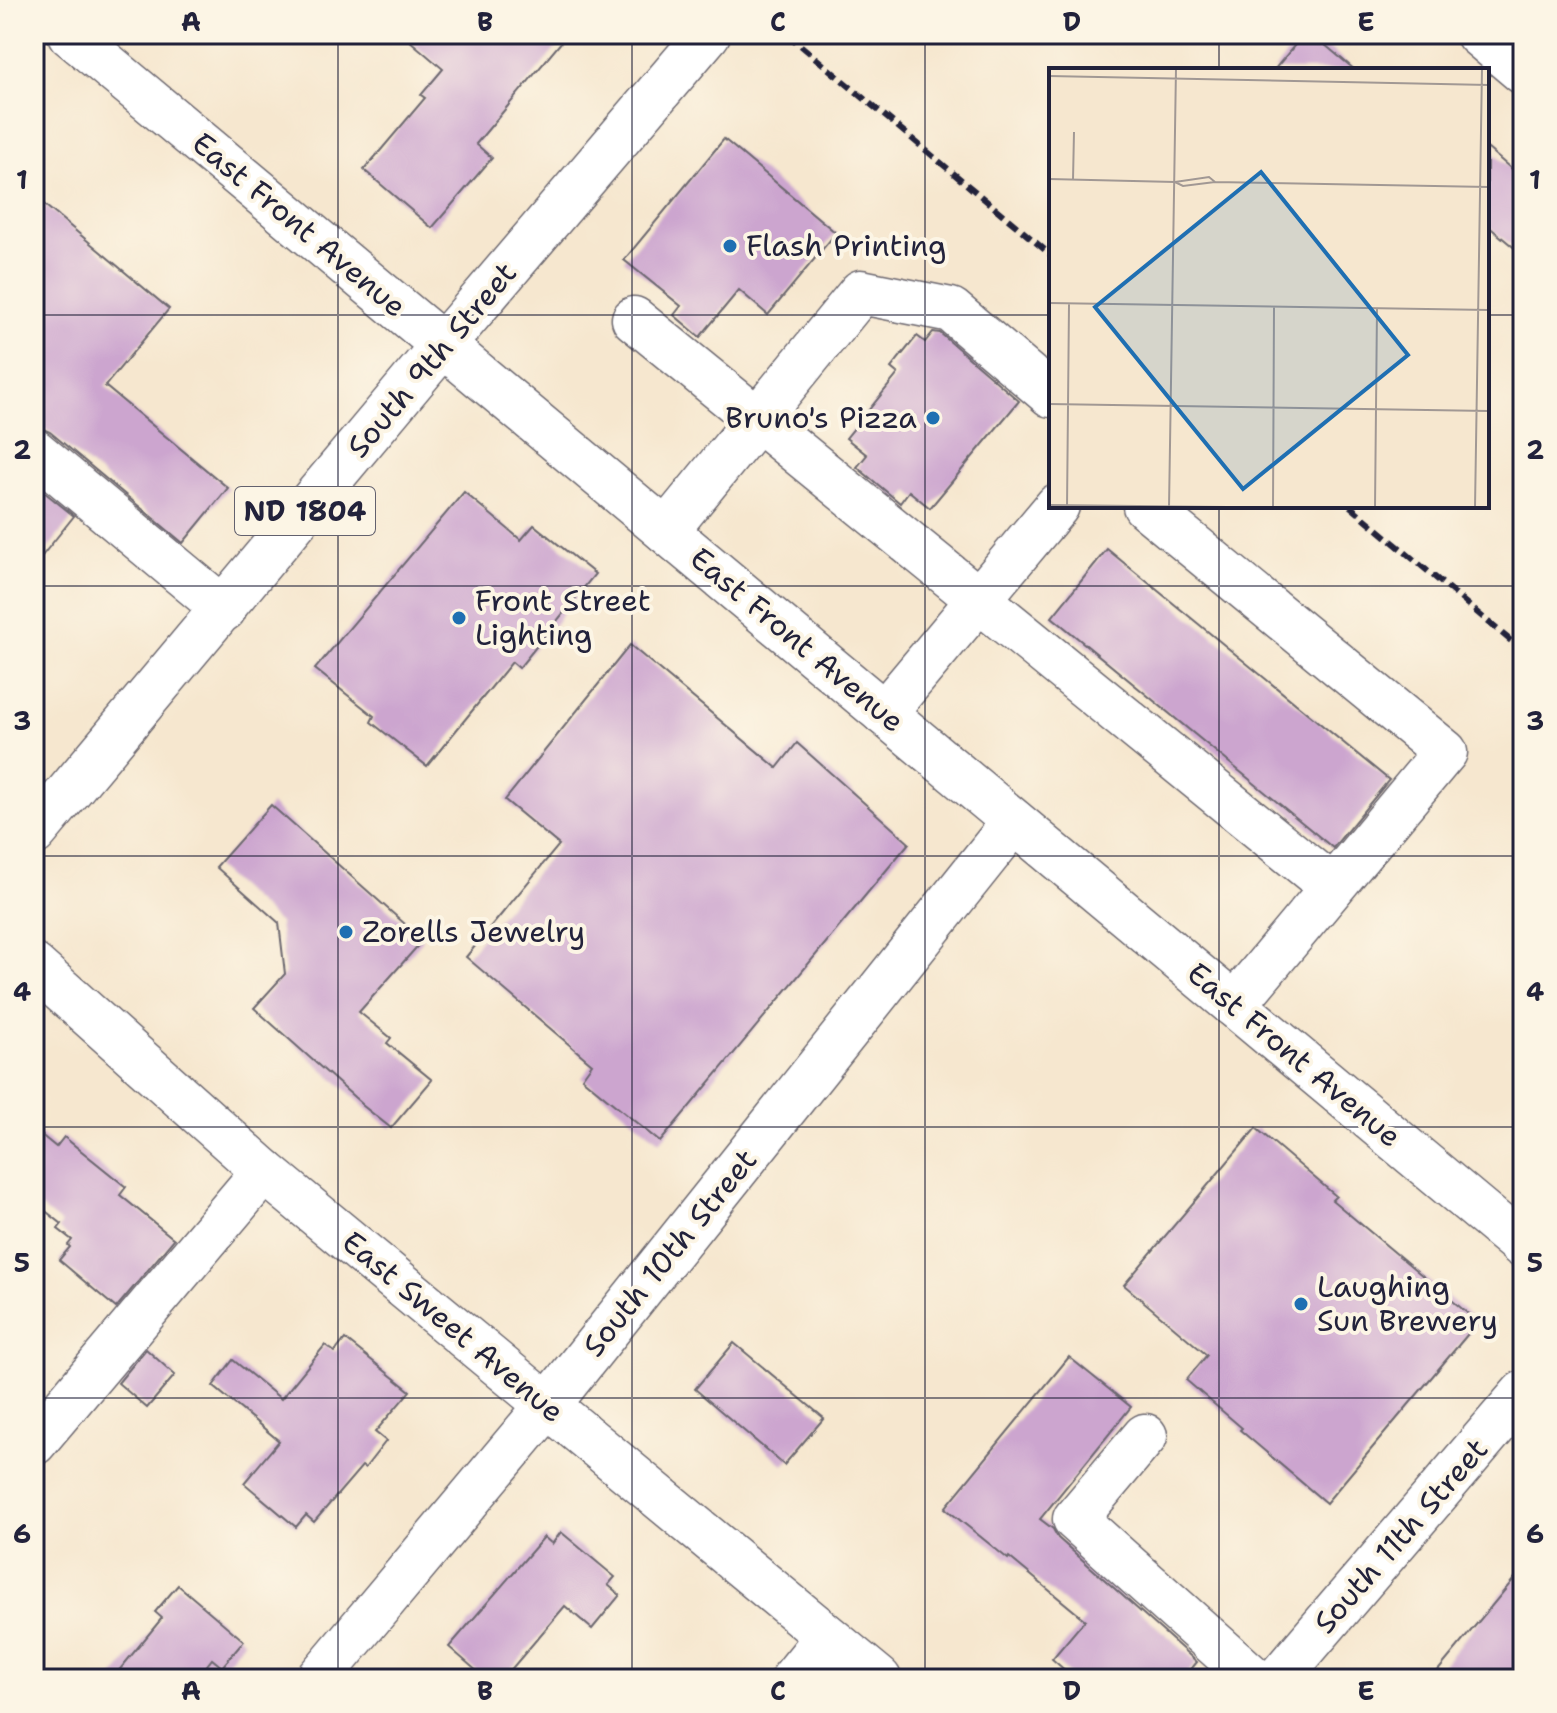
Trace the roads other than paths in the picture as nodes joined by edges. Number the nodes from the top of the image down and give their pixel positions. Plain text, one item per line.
1 (70, 34) edge
2 (708, 34) edge
3 (1478, 34) edge
4 (1523, 72) edge
5 (634, 319) dead end
6 (442, 346) junction
7 (1049, 393) edge
8 (757, 419) junction
9 (34, 451) edge
10 (1055, 508) edge
11 (1147, 508) edge
12 (666, 531) junction
13 (978, 600) junction
14 (224, 609) junction
15 (884, 713) junction
16 (1014, 822) junction
17 (34, 833) edge
18 (1332, 887) junction
19 (34, 966) edge
20 (1234, 1005) junction
21 (264, 1171) junction
22 (1523, 1246) edge
23 (1523, 1393) edge
24 (548, 1405) junction
25 (1145, 1436) dead end
26 (34, 1443) edge
27 (827, 1637) junction
28 (318, 1679) edge
29 (793, 1679) edge
30 (879, 1679) edge
31 (1254, 1679) edge
32 (1278, 1679) edge

1 - 6 street, East Front Avenue
2 - 6 street, South 9th Street / ND 1804
3 - 4 street
5 - 8 street
6 - 12 street, East Front Avenue
6 - 14 street, South 9th Street / ND 1804
7 - 8 street
8 - 12 street
8 - 13 street
9 - 14 street
10 - 13 street
11 - 18 street
12 - 15 street, East Front Avenue
13 - 15 street
13 - 18 street
14 - 17 street, South 9th Street / ND 1804
15 - 16 street, East Front Avenue
16 - 20 street, East Front Avenue
16 - 24 street, South 10th Street
18 - 20 street
19 - 21 street, East Sweet Avenue
20 - 22 street, East Front Avenue
21 - 24 street, East Sweet Avenue
21 - 26 street
23 - 32 street, South 11th Street
24 - 27 street, East Sweet Avenue
24 - 28 street, South 10th Street
25 - 31 street
27 - 29 street
27 - 30 street, East Sweet Avenue

